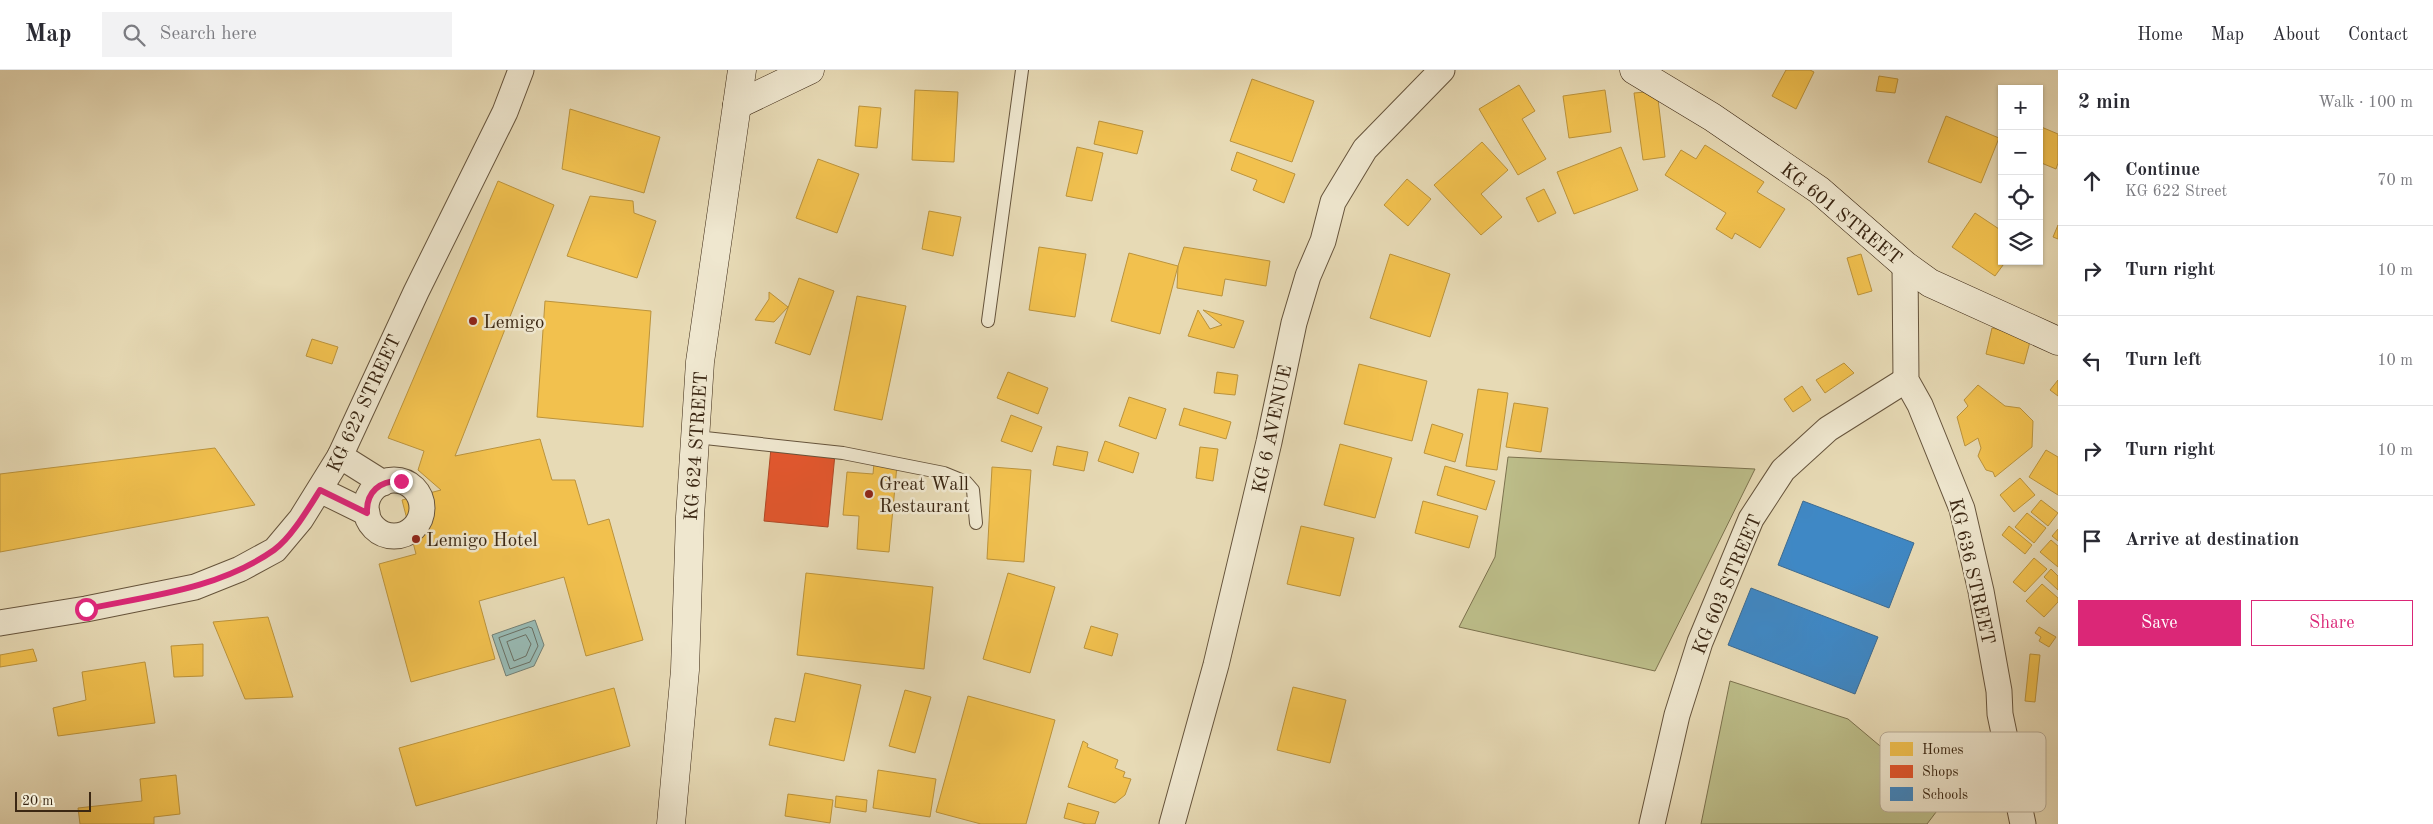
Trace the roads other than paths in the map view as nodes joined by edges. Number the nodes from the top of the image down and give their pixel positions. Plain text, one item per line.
1 (521, 70) edge
2 (742, 70) edge
3 (810, 70) edge
4 (1022, 70) edge
5 (1442, 70) edge
6 (1634, 70) edge
7 (737, 105) junction
8 (1904, 265) junction
9 (988, 321) dead end
10 (2058, 341) edge
11 (1906, 380) junction
12 (696, 437) junction
13 (340, 456) junction
14 (383, 483) junction
15 (320, 490) junction
16 (367, 513) junction
17 (976, 523) dead end
18 (0, 623) edge
19 (2004, 732) edge
20 (672, 824) edge
21 (1172, 824) edge
22 (1652, 824) edge

1 - 13 street, KG 622 STREET
2 - 7 main road, KG 624 STREET
3 - 7 main road
4 - 9 lane
5 - 21 street, KG 6 AVENUE
6 - 8 main road, KG 601 STREET
7 - 12 main road, KG 624 STREET
8 - 10 main road, KG 601 STREET
8 - 11 street, KG 636 STREET
11 - 19 street, KG 636 STREET
11 - 22 street, KG 603 STREET
12 - 17 lane
12 - 20 main road, KG 624 STREET
13 - 14 street
13 - 15 street, KG 622 STREET
14 - 16 street
14 - 16 street
15 - 16 street
15 - 18 street, KG 622 STREET

